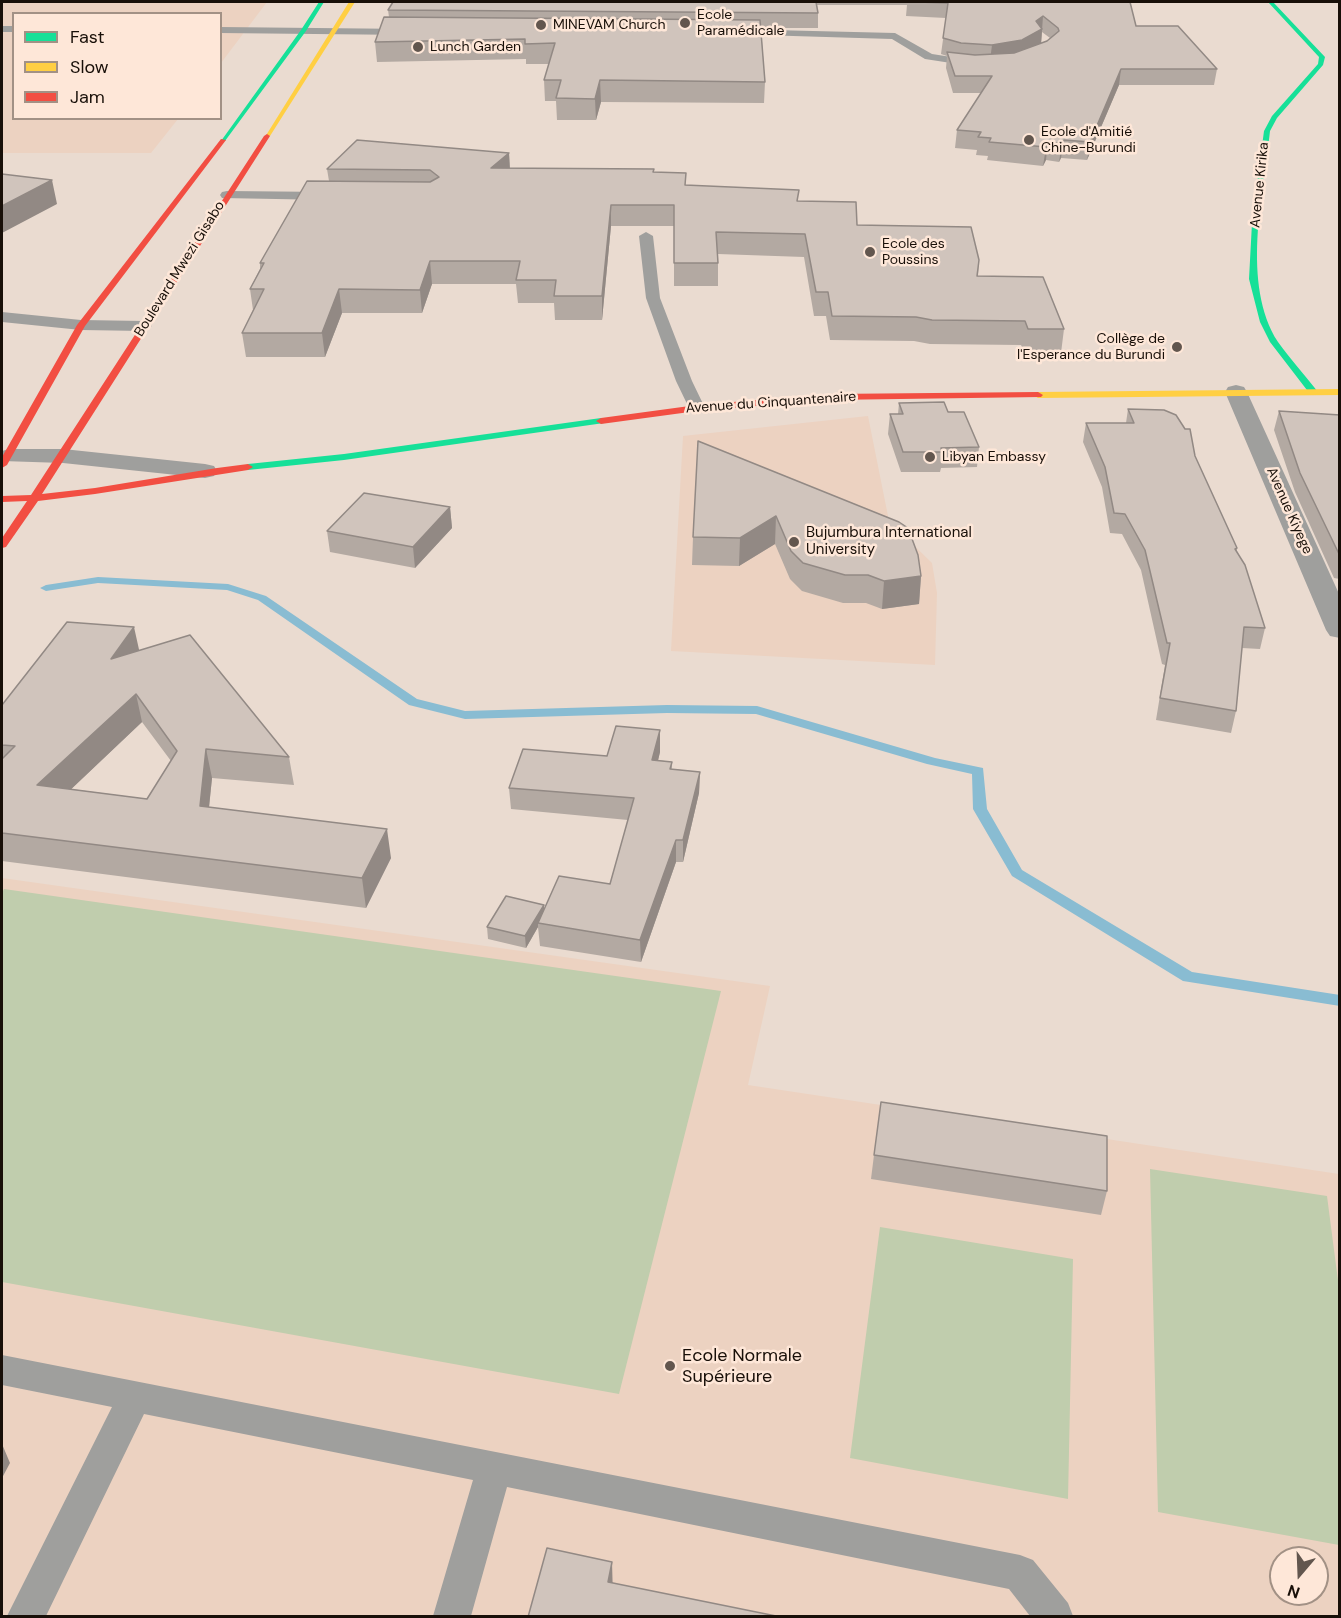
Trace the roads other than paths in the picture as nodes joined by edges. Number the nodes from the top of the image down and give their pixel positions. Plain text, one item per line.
1 (321, 2) edge
2 (352, 2) edge
3 (1270, 2) edge
4 (222, 30) edge
5 (304, 30) junction
6 (335, 31) junction
7 (420, 32) edge
8 (724, 32) edge
9 (984, 64) edge
10 (230, 131) junction
11 (270, 132) junction
12 (227, 195) junction
13 (341, 196) edge
14 (646, 236) dead end
15 (2, 316) edge
16 (81, 325) junction
17 (144, 326) junction
18 (1313, 392) junction
19 (1340, 392) edge
20 (1236, 393) junction
21 (697, 408) junction
22 (63, 456) junction
23 (5, 460) edge
24 (205, 471) junction
25 (2, 499) edge
26 (34, 499) junction
27 (5, 540) edge
28 (1340, 630) edge
29 (2, 1370) edge
30 (135, 1396) junction
31 (494, 1468) junction
32 (26, 1617) edge
33 (452, 1617) edge
34 (1054, 1617) edge

1 - 5 main road
2 - 6 main road, Boulevard Mwezi Gisabo
3 - 18 main road, Avenue Kirika
4 - 5 lane
5 - 6 lane
5 - 10 main road
6 - 7 lane
6 - 11 main road, Boulevard Mwezi Gisabo
8 - 9 lane
10 - 11 main road
10 - 16 main road
11 - 12 main road, Boulevard Mwezi Gisabo
12 - 13 lane
12 - 17 main road, Boulevard Mwezi Gisabo
14 - 21 lane
15 - 16 lane
16 - 17 lane
16 - 23 main road
17 - 22 main road, Boulevard Mwezi Gisabo
18 - 19 main road, Avenue du Cinquantenaire
18 - 20 main road, Avenue du Cinquantenaire
20 - 21 main road, Avenue du Cinquantenaire
20 - 28 street, Avenue Kiyege
21 - 24 main road, Avenue du Cinquantenaire
22 - 23 street
22 - 24 street
22 - 26 main road, Boulevard Mwezi Gisabo
24 - 26 main road, Avenue du Cinquantenaire
25 - 26 main road, Avenue du Cinquantenaire
26 - 27 main road, Boulevard Mwezi Gisabo
29 - 30 lane
30 - 31 lane
30 - 32 lane
31 - 33 lane
31 - 34 lane

